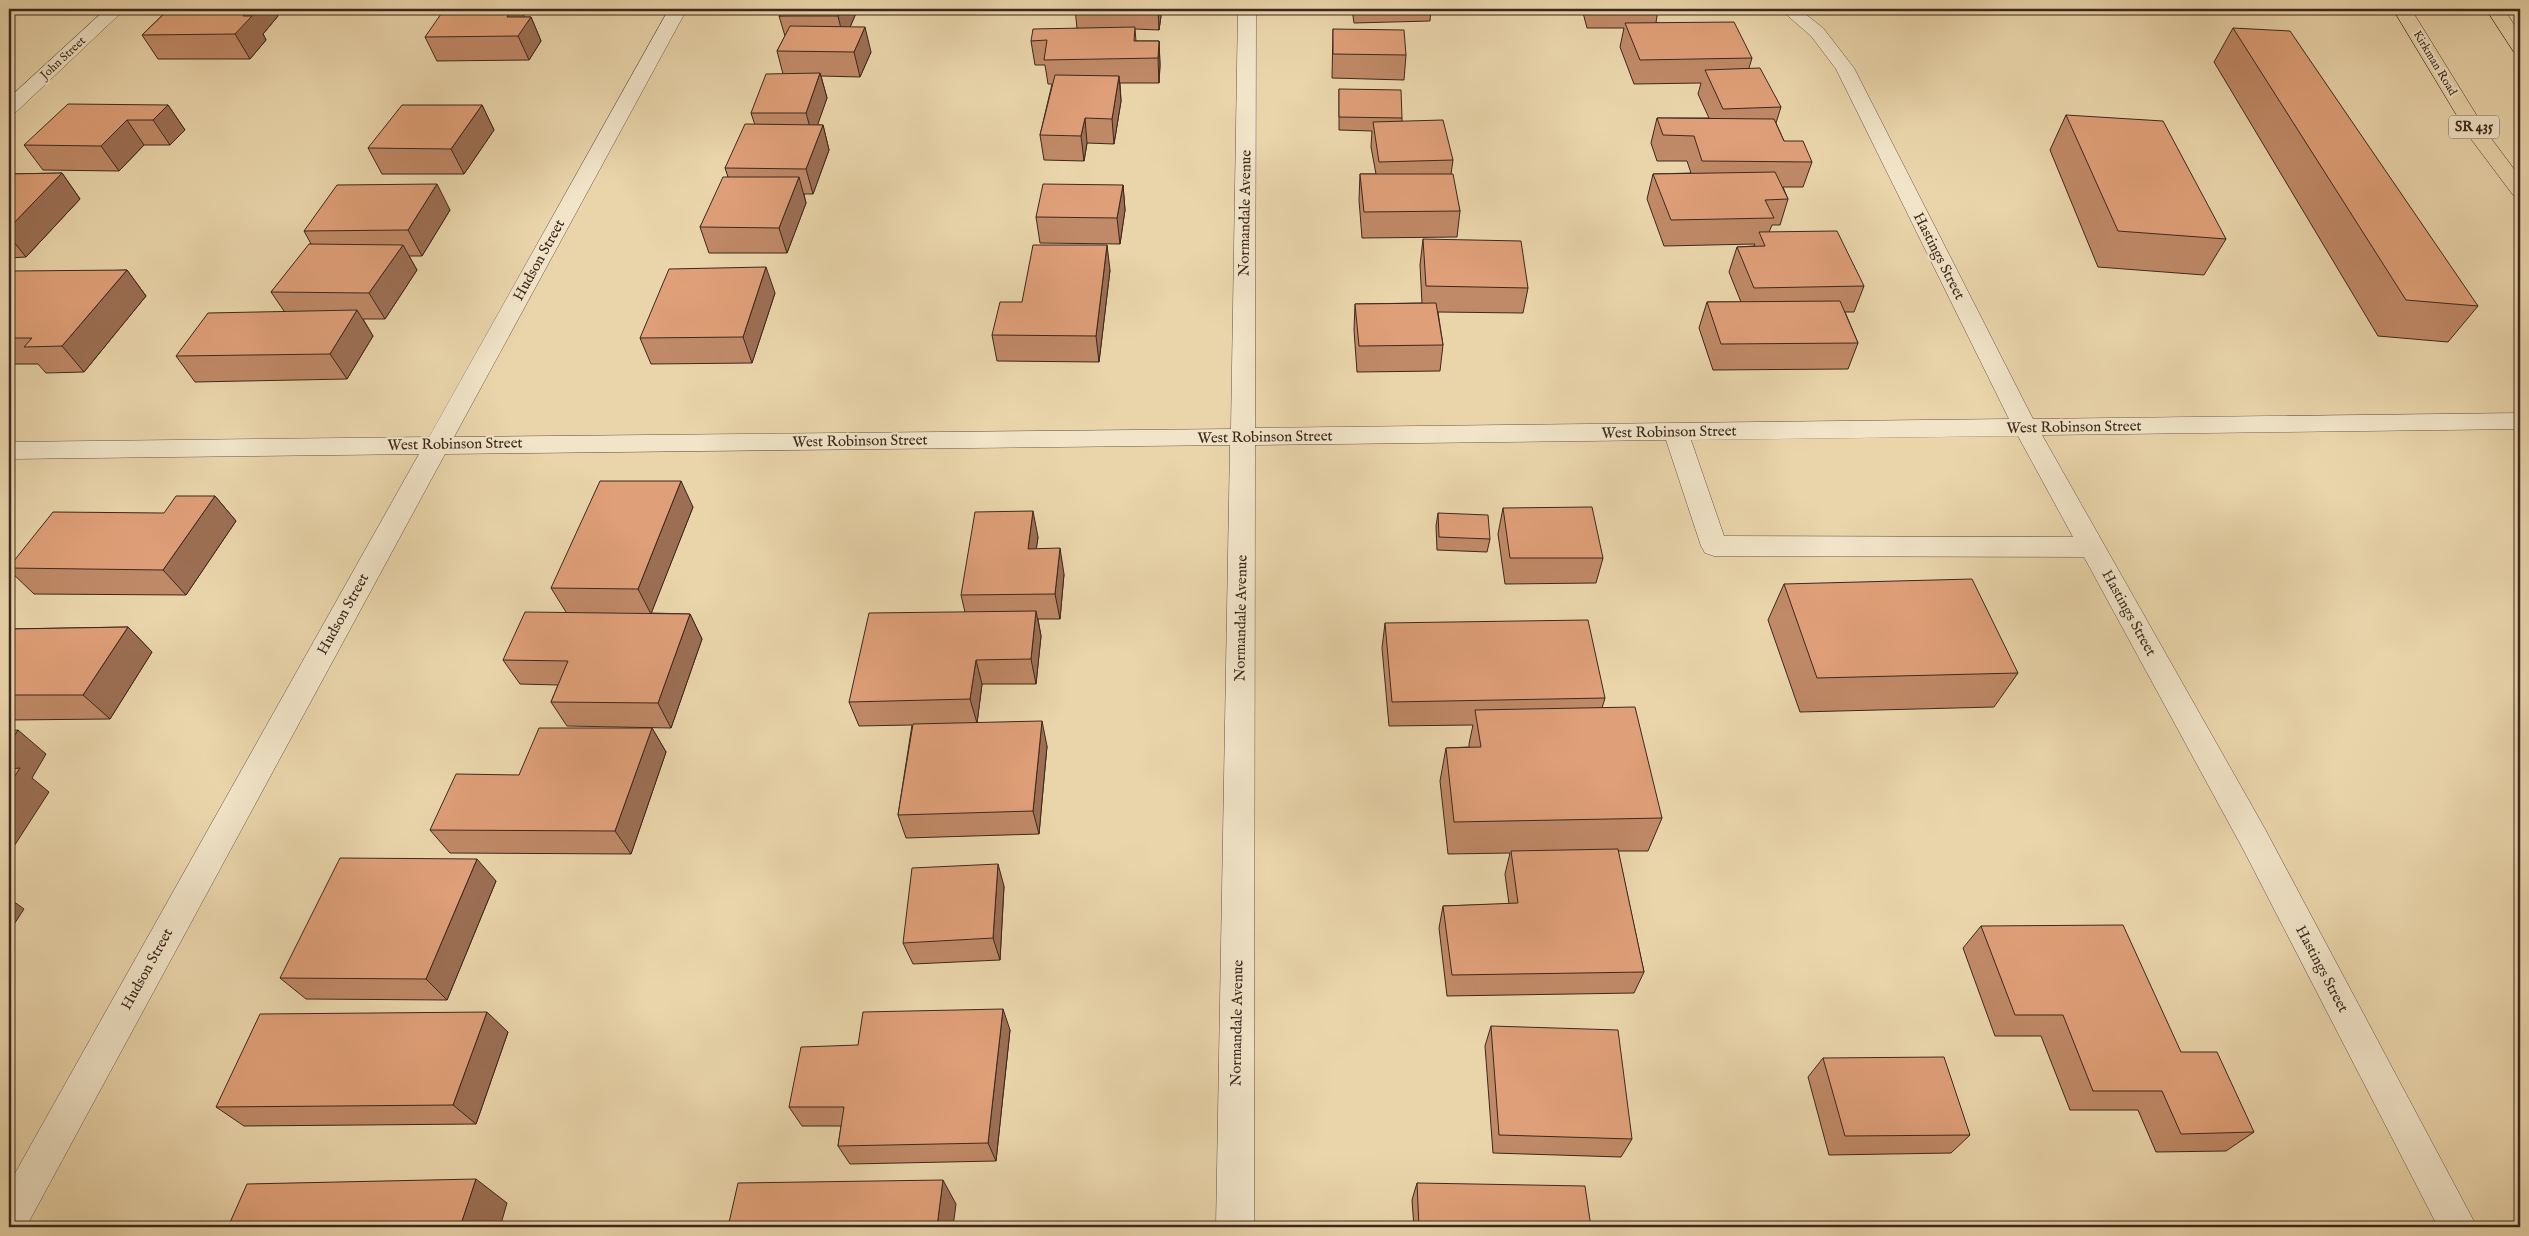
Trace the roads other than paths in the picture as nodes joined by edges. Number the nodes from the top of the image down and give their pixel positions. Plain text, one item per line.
1 (116, 9) edge
2 (678, 9) edge
3 (1247, 9) edge
4 (1790, 9) edge
5 (2402, 9) edge
6 (2495, 9) edge
7 (2520, 48) edge
8 (9, 108) edge
9 (2520, 191) edge
10 (2520, 421) edge
11 (2026, 428) junction
12 (1676, 432) junction
13 (1243, 437) junction
14 (436, 444) junction
15 (9, 450) edge
16 (2092, 547) junction
17 (9, 1220) edge
18 (1235, 1227) edge
19 (2458, 1227) edge

1 - 8 street, John Street
2 - 14 street, Hudson Street
3 - 13 street, Normandale Avenue
4 - 11 street, Hastings Street
5 - 9 main road, Kirkman Road / SR 435
6 - 7 main road
10 - 11 street, West Robinson Street
11 - 12 street, West Robinson Street
11 - 16 street, Hastings Street
12 - 13 street, West Robinson Street
12 - 16 street
13 - 14 street, West Robinson Street
13 - 18 street, Normandale Avenue
14 - 15 street, West Robinson Street
14 - 17 street, Hudson Street
16 - 19 street, Hastings Street

